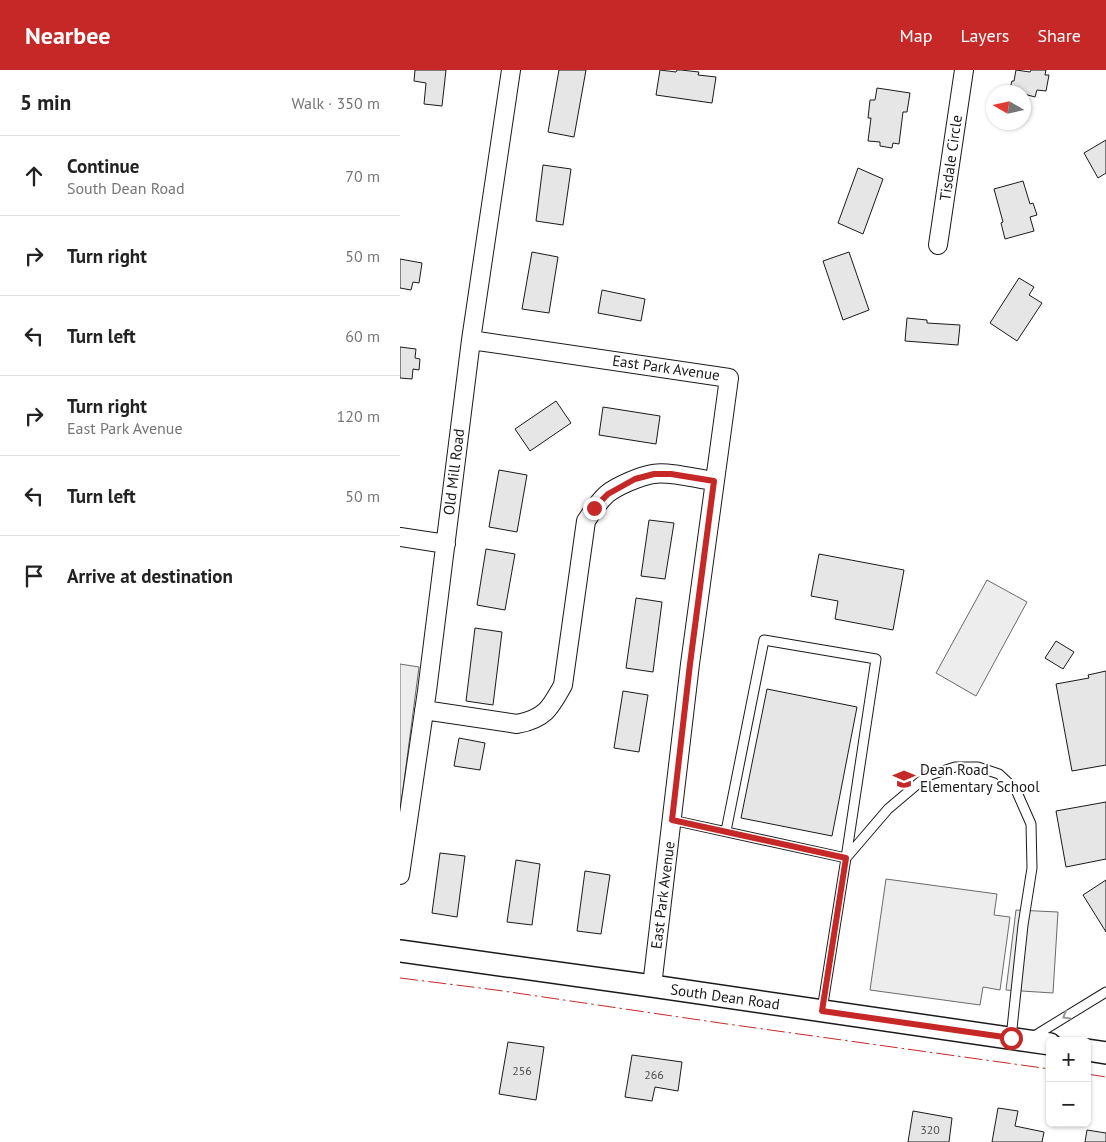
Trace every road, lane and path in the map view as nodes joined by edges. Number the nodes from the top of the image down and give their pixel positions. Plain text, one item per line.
1 (511, 70) edge
2 (964, 70) edge
3 (938, 245) dead end
4 (471, 340) junction
5 (714, 481) junction
6 (400, 537) edge
7 (446, 544) junction
8 (424, 710) junction
9 (672, 820) junction
10 (726, 831) junction
11 (846, 858) junction
12 (400, 875) edge
13 (400, 951) edge
14 (652, 986) junction
15 (1106, 992) edge
16 (822, 1011) junction
17 (1018, 1039) junction
18 (1046, 1043) edge
19 (1091, 1051) edge
20 (1106, 1053) edge

1 - 4 street, Old Mill Road
2 - 3 street, Tisdale Circle
4 - 5 street, East Park Avenue
4 - 7 street, Old Mill Road
5 - 8 street
5 - 9 street, East Park Avenue
6 - 7 street
7 - 8 street, Old Mill Road
8 - 12 street, Old Mill Road
9 - 10 lane
9 - 14 street, East Park Avenue
10 - 11 lane
10 - 11 lane
11 - 16 lane
11 - 17 lane
13 - 14 street, South Dean Road
14 - 16 street, South Dean Road
15 -> 17 lane
16 - 17 street, South Dean Road
17 - 18 street, South Dean Road
19 - 20 street

